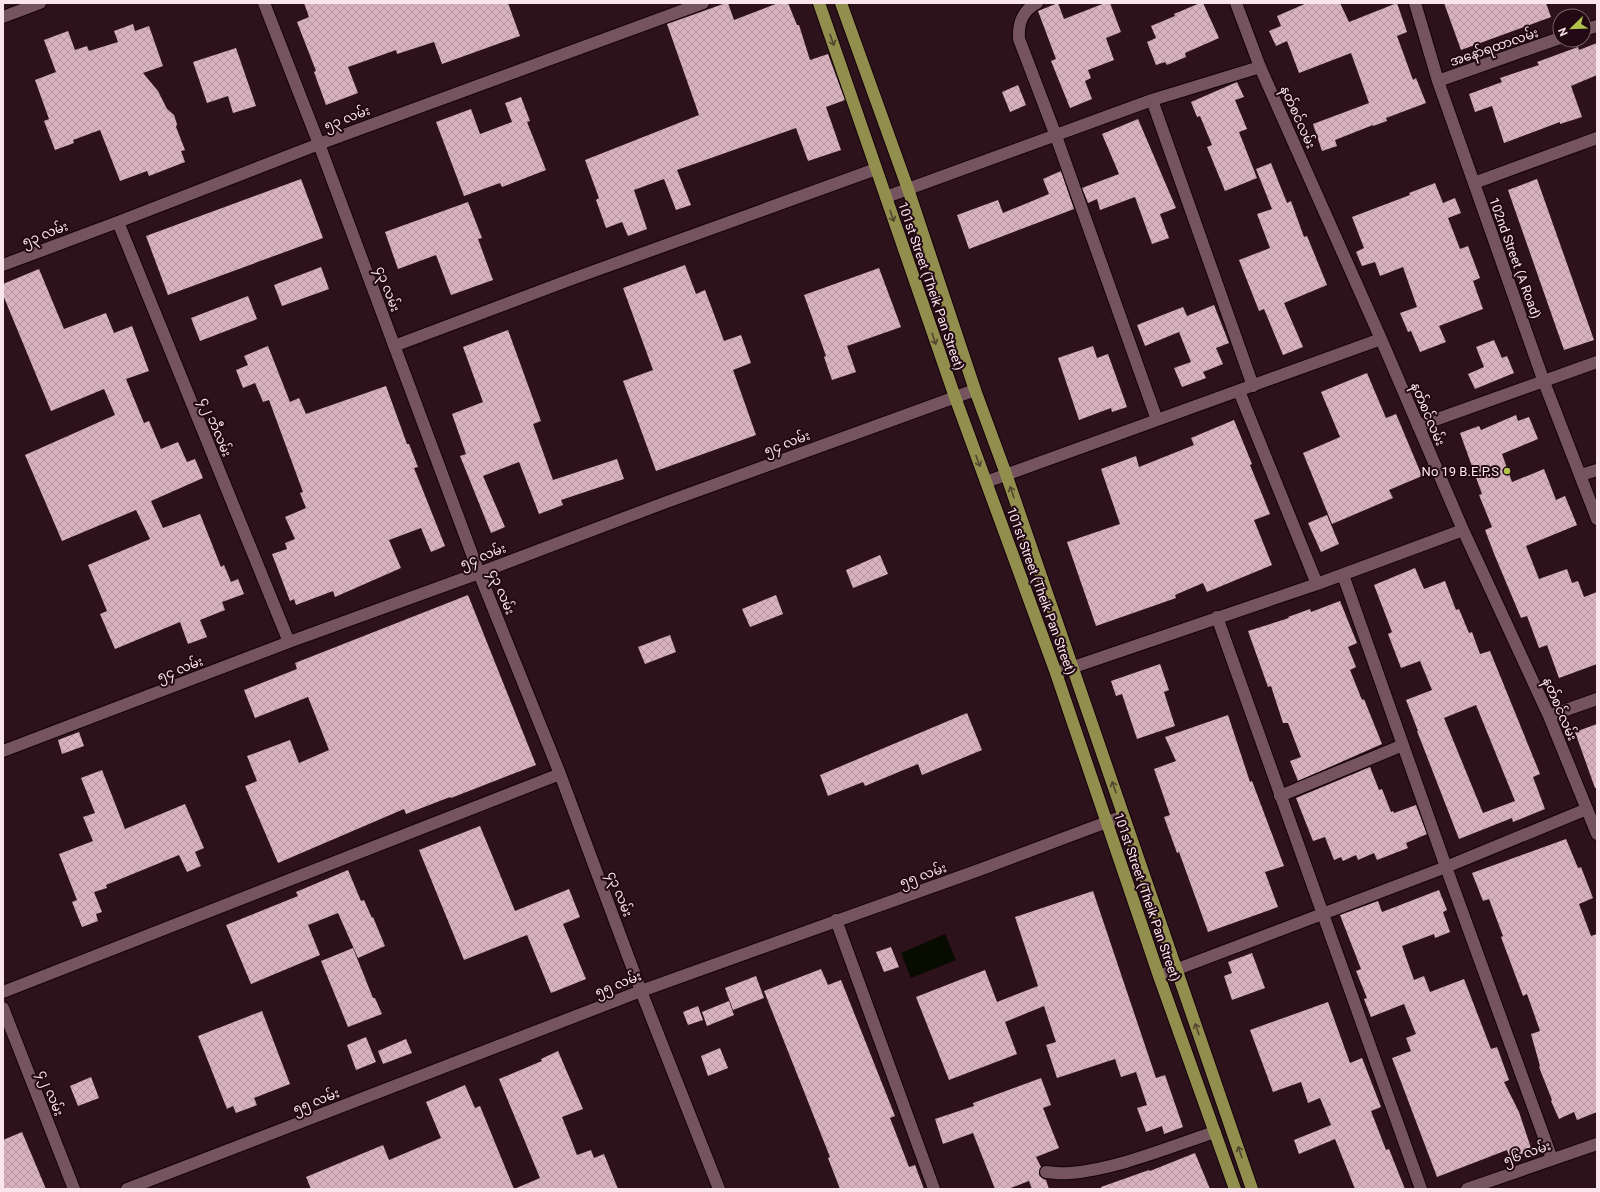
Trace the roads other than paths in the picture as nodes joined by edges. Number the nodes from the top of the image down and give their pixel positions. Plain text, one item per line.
1 (40, 3) edge
2 (264, 3) edge
3 (703, 3) edge
4 (819, 3) edge
5 (841, 3) edge
6 (1037, 3) edge
7 (1236, 3) edge
8 (1414, 3) edge
9 (3, 17) edge
10 (1552, 41) edge
11 (1260, 68) junction
12 (1438, 81) junction
13 (1152, 100) junction
14 (1056, 136) junction
15 (1597, 138) edge
16 (319, 144) junction
17 (876, 169) junction
18 (1474, 183) junction
19 (908, 189) junction
20 (886, 198) junction
21 (118, 222) junction
22 (3, 265) edge
23 (1381, 339) junction
24 (394, 346) junction
25 (1597, 362) edge
26 (1544, 382) junction
27 (1253, 386) junction
28 (974, 390) junction
29 (1239, 391) junction
30 (954, 397) junction
31 (1157, 420) junction
32 (1418, 426) junction
33 (1597, 470) edge
34 (1006, 474) junction
35 (1581, 475) junction
36 (986, 482) junction
37 (1597, 519) edge
38 (1463, 530) junction
39 (479, 573) junction
40 (1343, 574) junction
41 (1317, 584) junction
42 (1217, 617) junction
43 (289, 642) junction
44 (1073, 668) junction
45 (1056, 673) junction
46 (1597, 699) edge
47 (1549, 716) junction
48 (1403, 745) junction
49 (3, 751) edge
50 (560, 774) junction
51 (1280, 796) junction
52 (1587, 809) junction
53 (1123, 816) junction
54 (1106, 822) junction
55 (1597, 834) edge
56 (1446, 867) junction
57 (1322, 914) junction
58 (836, 920) junction
59 (1176, 970) junction
60 (1159, 976) junction
61 (641, 990) junction
62 (3, 992) edge
63 (3, 1008) edge
64 (1215, 1132) junction
65 (1597, 1144) edge
66 (1552, 1159) junction
67 (1046, 1172) dead end
68 (1494, 1184) edge
69 (74, 1189) edge
70 (127, 1189) edge
71 (719, 1189) edge
72 (934, 1189) edge
73 (1235, 1189) edge
74 (1252, 1189) edge
75 (1421, 1189) edge
76 (1467, 1189) edge

1 - 9 street
2 - 16 street, ၄၃ လမ်း
3 - 16 street, ၅၃ လမ်း
4 -> 17 main road, 101st Street (Theik Pan Street)
5 - 19 main road, 101st Street (Theik Pan Street)
6 - 14 street
7 - 11 street, နတ်စင်လမ်း
8 - 12 street, 102nd Street (A Road)
10 - 12 street, အနော်ရထာလမ်း
11 - 13 street
11 - 23 street, နတ်စင်လမ်း
12 - 18 street, 102nd Street (A Road)
13 - 14 street
13 - 27 street
14 - 19 street
14 - 31 street
15 - 18 street
16 - 21 street, ၅၃ လမ်း
16 - 24 street, ၄၃ လမ်း
17 - 20 main road, 101st Street (Theik Pan Street)
17 - 24 street
18 - 26 street, 102nd Street (A Road)
19 - 20 street
19 - 28 main road, 101st Street (Theik Pan Street)
20 -> 30 main road, 101st Street (Theik Pan Street)
21 - 22 street, ၅၃ လမ်း
21 - 43 street, ၄၂ ဘီလမ်း
23 - 27 street
23 - 32 street, နတ်စင်လမ်း
24 - 39 street, ၄၃ လမ်း
25 - 26 street
26 - 32 street
26 - 35 street, 102nd Street (A Road)
27 - 29 street
28 - 30 street, ၅၄ လမ်း
28 - 34 main road, 101st Street (Theik Pan Street)
29 - 31 street
29 - 41 street
30 -> 36 main road, 101st Street (Theik Pan Street)
30 - 39 street, ၅၄ လမ်း
31 - 34 street
32 - 38 street, နတ်စင်လမ်း
33 - 35 street
34 - 36 street
44 -> 34 main road, 101st Street (Theik Pan Street)
35 - 37 street, 102nd Street (A Road)
36 - 45 main road, 101st Street (Theik Pan Street)
38 - 40 street
38 - 47 street, နတ်စင်လမ်း
39 - 43 street, ၅၄ လမ်း
39 - 50 street, ၄၃ လမ်း
40 - 41 street
40 - 48 street
41 - 42 street
42 - 44 street
42 - 51 street
43 - 49 street, ၅၄ လမ်း
44 - 45 street
53 -> 44 main road, 101st Street (Theik Pan Street)
45 - 54 main road, 101st Street (Theik Pan Street)
46 - 47 street
47 - 52 street, နတ်စင်လမ်း
48 - 51 street
48 - 56 street
50 - 61 street, ၄၃ လမ်း
50 - 62 street
51 - 57 street
52 - 55 street, နတ်စင်လမ်း
52 - 56 street
53 - 54 street, ၅၅ လမ်း
53 - 59 main road, 101st Street (Theik Pan Street)
54 - 58 street, ၅၅ လမ်း
54 - 60 main road, 101st Street (Theik Pan Street)
56 - 57 street
56 - 66 street
57 - 59 street
57 - 75 street
58 - 61 street, ၅၅ လမ်း
58 - 72 street
59 - 60 street
74 -> 59 main road, 101st Street (Theik Pan Street)
60 - 64 main road, 101st Street (Theik Pan Street)
61 - 70 street, ၅၅ လမ်း
61 - 71 street, ၄၃ လမ်း
63 - 69 street, ၄၂ လမ်း
64 - 67 street
64 - 73 main road, 101st Street (Theik Pan Street)
65 - 66 street, ၅၆ လမ်း
66 - 68 street, ၅၆ လမ်း
68 - 76 street, ၅၆ လမ်း

